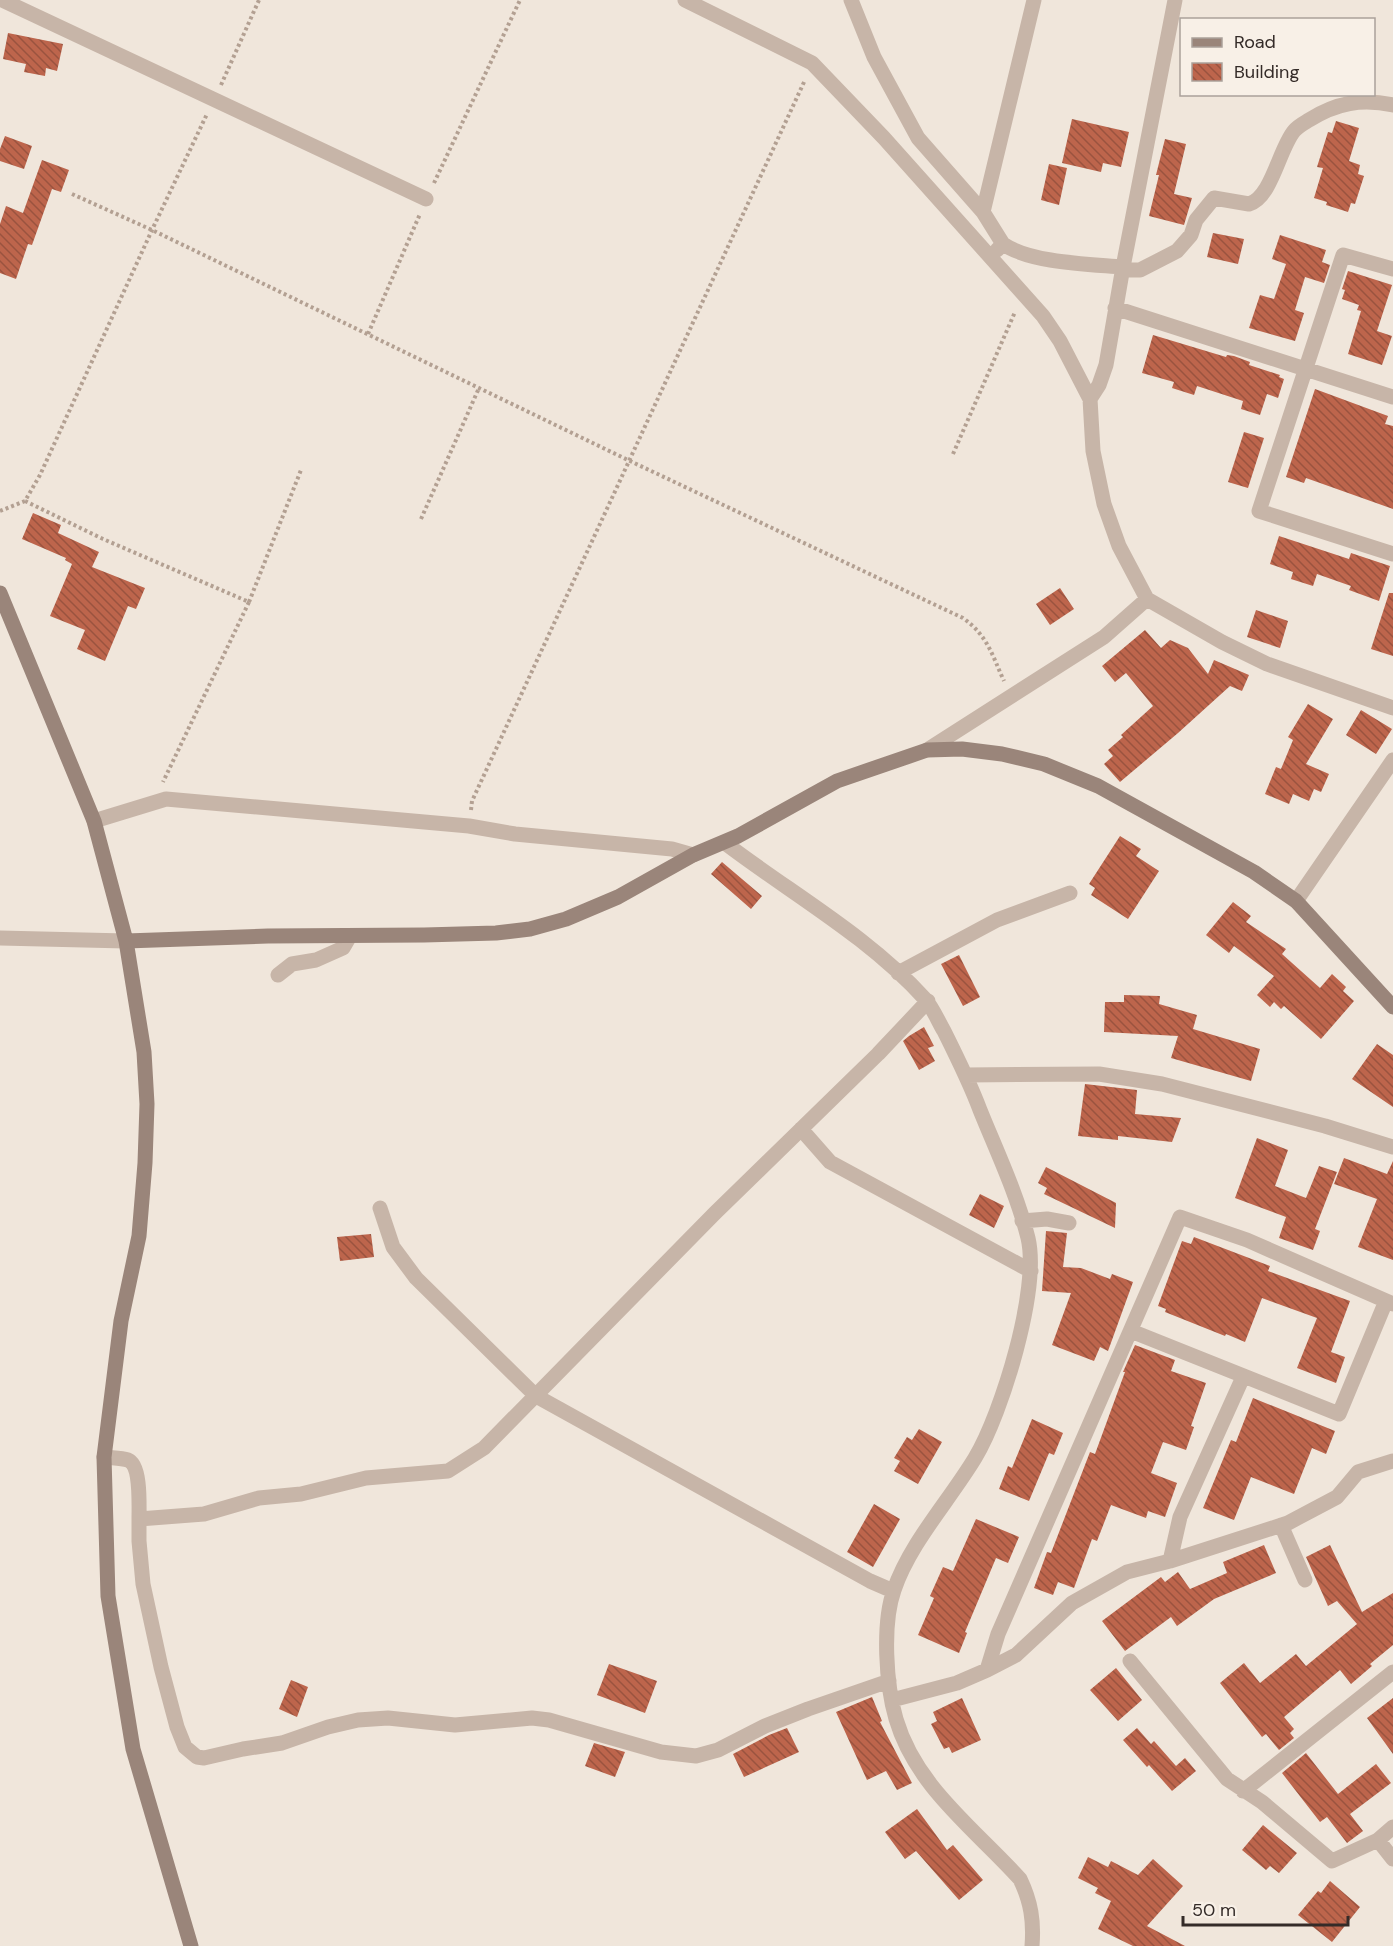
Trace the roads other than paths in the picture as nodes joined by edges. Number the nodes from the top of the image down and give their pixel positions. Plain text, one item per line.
1 (2, 0) edge
2 (685, 0) edge
3 (851, 0) edge
4 (1034, 0) edge
5 (1175, 0) edge
6 (1393, 105) edge
7 (426, 199) road end
8 (983, 212) junction
9 (1003, 244) junction
10 (990, 256) junction
11 (1123, 268) junction
12 (1393, 269) edge
13 (1115, 308) junction
14 (1305, 370) junction
15 (1393, 397) edge
16 (1090, 399) junction
17 (1393, 554) edge
18 (0, 593) edge
19 (1147, 599) junction
20 (1393, 708) edge
21 (927, 750) junction
22 (1393, 760) edge
23 (94, 821) junction
24 (725, 843) junction
25 (693, 855) junction
26 (1070, 893) dead end
27 (1296, 901) junction
28 (350, 936) junction
29 (0, 938) edge
30 (126, 941) junction
31 (898, 973) junction
32 (278, 975) dead end
33 (928, 1001) junction
34 (1393, 1007) edge
35 (966, 1075) junction
36 (801, 1129) junction
37 (1393, 1147) edge
38 (380, 1208) dead end
39 (1022, 1221) junction
40 (1068, 1223) dead end
41 (1031, 1271) junction
42 (1390, 1303) edge
43 (1131, 1330) junction
44 (1243, 1377) junction
45 (536, 1396) junction
46 (104, 1457) junction
47 (1393, 1461) edge
48 (140, 1519) junction
49 (1281, 1525) junction
50 (1170, 1561) junction
51 (1305, 1580) dead end
52 (893, 1591) junction
53 (1130, 1661) dead end
54 (987, 1670) junction
55 (1393, 1672) edge
56 (889, 1681) junction
57 (892, 1700) junction
58 (1243, 1791) junction
59 (1393, 1827) edge
60 (1378, 1840) junction
61 (1393, 1859) edge
62 (191, 1946) edge
63 (1033, 1946) edge

1 - 7 street
2 - 10 street
3 - 8 street
4 - 8 street
5 - 11 street
6 - 11 street
8 - 9 street
9 - 10 street
9 - 11 street
10 - 16 street
11 - 13 street
12 - 14 street
13 - 14 street
13 - 16 street
14 - 15 street
14 - 17 street
16 - 19 street
18 - 23 street
19 - 20 street
19 - 21 street
21 - 24 street
21 - 27 street
22 - 27 street
23 - 25 street
23 - 30 street
24 - 25 street
24 - 31 street
25 - 28 street
26 - 31 street
27 - 34 street
28 - 30 street
28 - 32 street
29 - 30 street
30 - 46 street
31 - 33 street
33 - 35 street
33 - 36 street
35 - 37 street
35 - 39 street
36 - 41 street
36 - 45 street
38 - 45 street
39 - 40 street
39 - 41 street
41 - 52 street
42 - 43 street
42 - 44 street
43 - 44 street
43 - 54 street
44 - 50 street
45 - 48 street
45 - 52 street
46 - 48 street
46 - 62 street
47 - 49 street
48 - 56 street
49 - 50 street
49 - 51 street
50 - 54 street
52 - 56 street
53 - 58 street
54 - 57 street
55 - 58 street
56 - 57 street
57 - 63 street
58 - 60 street
59 - 60 street
60 - 61 street

